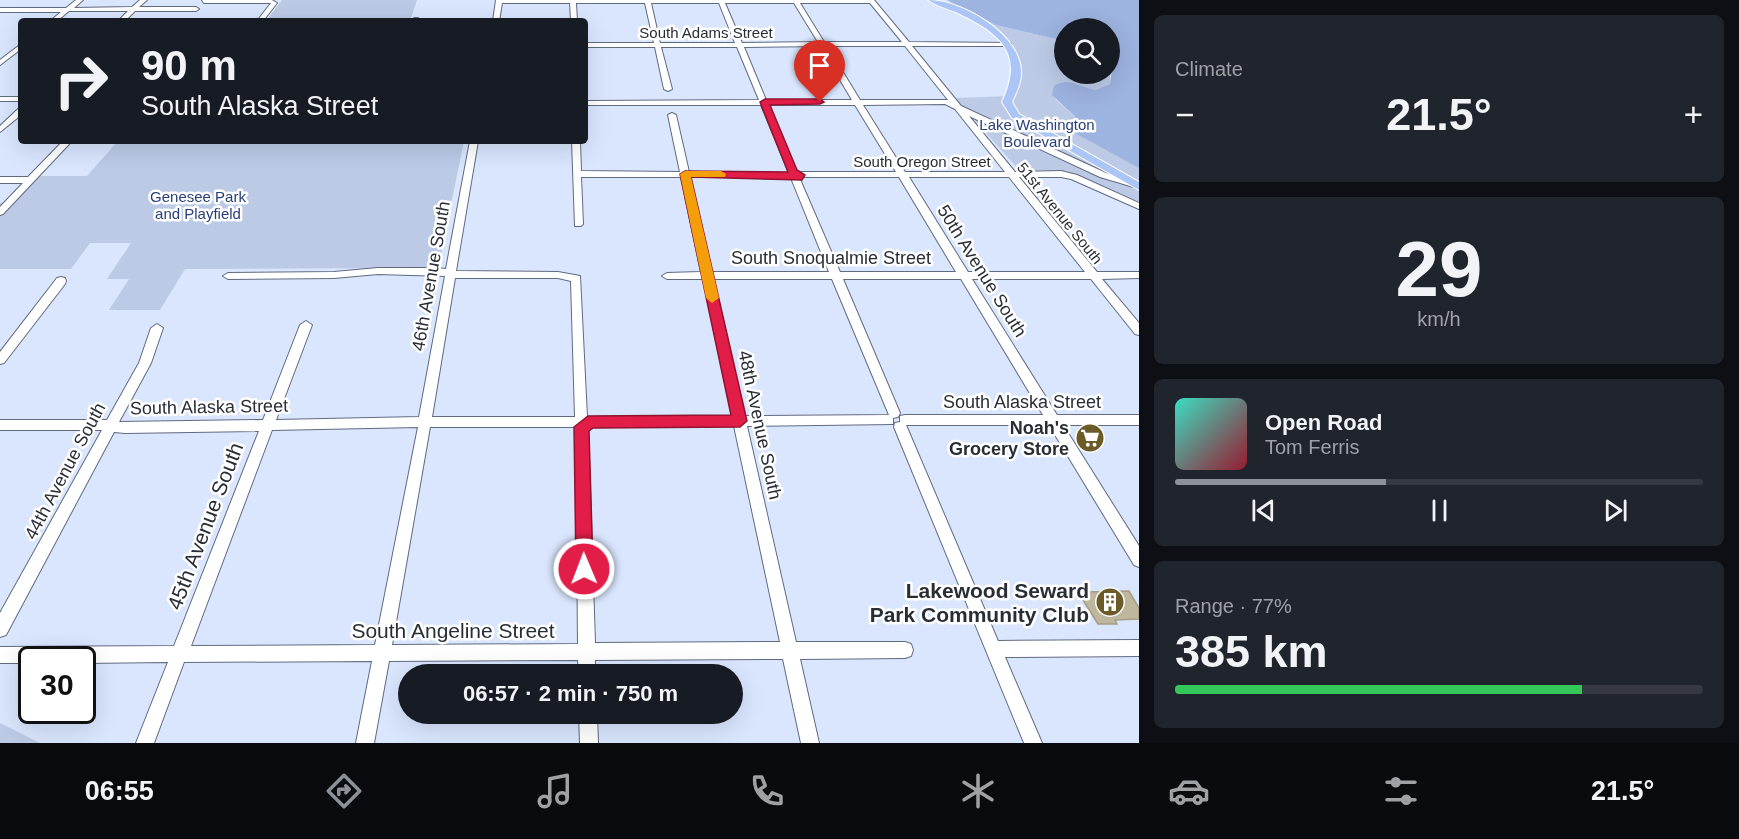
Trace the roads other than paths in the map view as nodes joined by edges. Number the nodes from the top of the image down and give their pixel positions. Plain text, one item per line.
1 (17, 0) edge
2 (80, 0) edge
3 (144, 0) edge
4 (573, 0) edge
5 (647, 0) edge
6 (722, 0) edge
7 (796, 0) edge
8 (871, 0) edge
9 (933, 0) edge
10 (205, 1) edge
11 (274, 1) edge
12 (499, 1) edge
13 (134, 9) junction
14 (196, 9) junction
15 (67, 10) junction
16 (1, 11) edge
17 (57, 18) edge
18 (124, 18) edge
19 (187, 18) dead end
20 (262, 18) edge
21 (496, 18) edge
22 (574, 18) edge
23 (1008, 44) junction
24 (588, 45) edge
25 (658, 45) junction
26 (741, 45) junction
27 (824, 45) junction
28 (907, 45) junction
29 (18, 48) edge
30 (0, 63) edge
31 (668, 89) dead end
32 (0, 99) edge
33 (18, 99) edge
34 (765, 102) junction
35 (858, 102) junction
36 (588, 103) edge
37 (955, 105) junction
38 (18, 114) edge
39 (672, 115) dead end
40 (0, 130) edge
41 (65, 144) edge
42 (474, 144) edge
43 (576, 144) edge
44 (577, 174) junction
45 (685, 174) junction
46 (902, 174) junction
47 (1011, 174) junction
48 (794, 175) junction
49 (0, 180) edge
50 (30, 180) junction
51 (1138, 186) edge
52 (14, 197) junction
53 (0, 200) edge
54 (1139, 206) edge
55 (0, 212) edge
56 (578, 224) dead end
57 (963, 274) junction
58 (452, 275) junction
59 (707, 275) junction
60 (836, 275) junction
61 (1093, 275) junction
62 (1139, 275) edge
63 (228, 276) dead end
64 (667, 276) dead end
65 (60, 281) dead end
66 (306, 325) dead end
67 (157, 328) dead end
68 (1139, 331) edge
69 (0, 360) edge
70 (897, 420) junction
71 (1053, 420) junction
72 (1139, 420) edge
73 (740, 421) junction
74 (424, 422) junction
75 (582, 422) junction
76 (0, 425) edge
77 (267, 425) junction
78 (111, 426) junction
79 (1139, 560) edge
80 (0, 629) edge
81 (1139, 648) edge
82 (994, 649) junction
83 (906, 650) dead end
84 (789, 651) junction
85 (586, 652) junction
86 (382, 653) junction
87 (0, 655) edge
88 (179, 656) junction
89 (587, 664) edge
90 (588, 724) edge
91 (145, 743) edge
92 (364, 743) edge
93 (589, 743) edge
94 (810, 743) edge
95 (1033, 743) edge

1 - 16 street
2 - 15 street
3 - 13 street
4 - 5 street
4 - 12 street
4 - 22 street
5 - 6 street
5 - 25 street
6 - 7 street
6 - 26 street
7 - 8 street
7 - 27 street, 50th Avenue South
8 - 28 street, 51st Avenue South
9 - 23 main road
10 - 11 street
10 - 14 street
11 - 20 street
12 - 21 street
13 - 14 street
13 - 15 street
13 - 18 street
14 - 19 street
15 - 16 street
15 - 17 street
23 - 28 street, South Adams Street
23 - 51 main road
24 - 25 street, South Adams Street
25 - 26 street, South Adams Street
25 - 31 street
26 - 27 street, South Adams Street
26 - 34 street
27 - 28 street, South Adams Street
27 - 35 street, 50th Avenue South
28 - 37 street, 51st Avenue South
29 - 30 street
32 - 33 street
34 - 35 street
34 - 36 street
34 - 48 street
35 - 37 street
35 - 46 street, 50th Avenue South
37 - 47 street, 51st Avenue South
37 - 51 street
38 - 40 street
39 - 45 street, 48th Avenue South
41 - 50 street
42 - 58 street, 46th Avenue South
43 - 44 street
44 - 45 street, South Oregon Street
44 - 56 street
45 - 48 street, South Oregon Street
45 - 59 street, 48th Avenue South
46 - 47 street, South Oregon Street
46 - 48 street, South Oregon Street
46 - 57 street, 50th Avenue South
47 - 54 street, South Oregon Street
47 - 61 street, 51st Avenue South
48 - 60 street
49 - 50 street
50 - 52 street
52 - 53 street
52 - 55 street
57 - 60 street, South Snoqualmie Street
57 - 61 street, South Snoqualmie Street
57 - 71 street, 50th Avenue South
58 - 63 street
58 - 74 street, 46th Avenue South
58 - 75 street
59 - 60 street, South Snoqualmie Street
59 - 64 street, South Snoqualmie Street
59 - 73 street, 48th Avenue South
60 - 70 street
61 - 62 street, South Snoqualmie Street
61 - 68 street, 51st Avenue South
65 - 69 street
66 - 77 street, 45th Avenue South
67 - 78 street, 44th Avenue South
70 - 71 street, South Alaska Street
70 - 73 street, South Alaska Street
70 - 82 street
71 - 72 street, South Alaska Street
71 - 79 street, 50th Avenue South
73 - 75 street, South Alaska Street
73 - 84 street, 48th Avenue South
74 - 75 street, South Alaska Street
74 - 77 street, South Alaska Street
74 - 86 street, 46th Avenue South
75 - 85 street
76 - 78 street, South Alaska Street
77 - 78 street, South Alaska Street
77 - 88 street, 45th Avenue South
78 - 80 street, 44th Avenue South
81 - 82 street
82 - 95 street
83 - 84 street, South Angeline Street
84 - 85 street, South Angeline Street
84 - 94 street, 48th Avenue South
85 - 86 street, South Angeline Street
85 - 89 street
86 - 88 street, South Angeline Street
86 - 92 street, 46th Avenue South
87 - 88 street, South Angeline Street
88 - 91 street, 45th Avenue South
90 - 93 street

